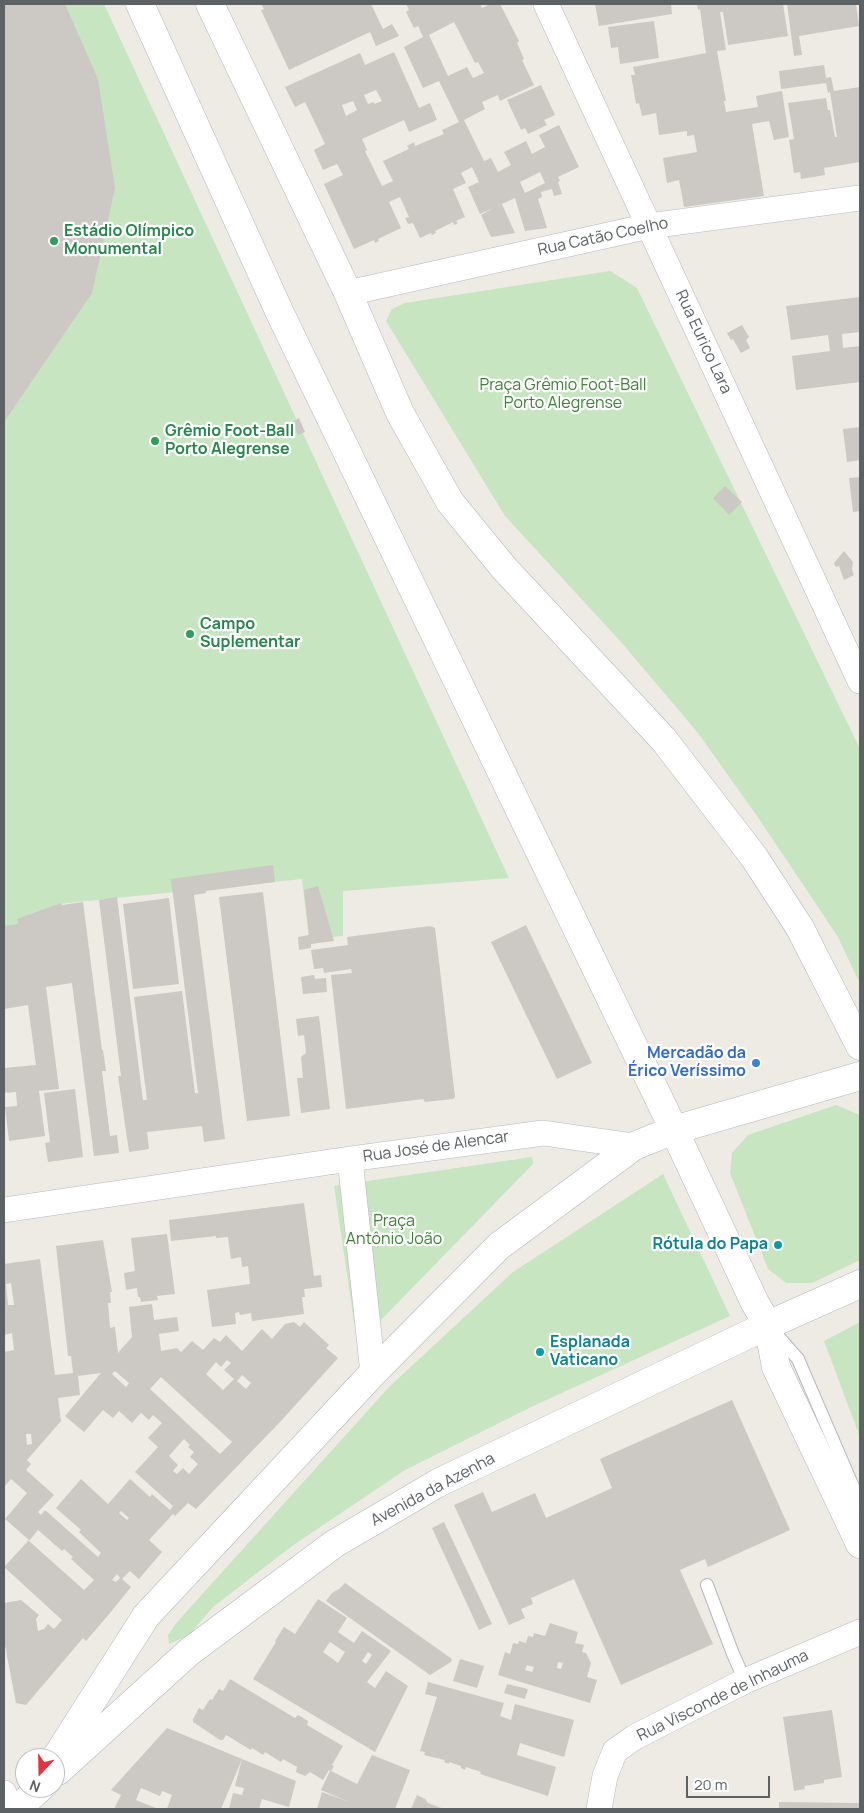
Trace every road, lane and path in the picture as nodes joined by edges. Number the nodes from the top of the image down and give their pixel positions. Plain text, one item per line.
1 (140, 4) edge
2 (210, 4) edge
3 (546, 4) edge
4 (860, 198) edge
5 (649, 226) junction
6 (348, 293) junction
7 (860, 680) edge
8 (860, 1046) edge
9 (860, 1076) edge
10 (674, 1130) junction
11 (634, 1146) junction
12 (350, 1159) junction
13 (4, 1210) edge
14 (860, 1284) edge
15 (768, 1325) junction
16 (373, 1373) junction
17 (860, 1503) edge
18 (860, 1544) edge
19 (707, 1585) dead end
20 (860, 1632) edge
21 (745, 1681) junction
22 (62, 1748) edge
23 (65, 1765) edge
24 (4, 1793) edge
25 (8, 1809) edge
26 (599, 1809) edge

1 - 10 main road
2 - 6 main road
3 - 5 street, Rua Eurico Lara
4 - 5 street, Rua Catão Coelho
5 - 6 street, Rua Catão Coelho
5 - 7 street, Rua Eurico Lara
6 - 8 main road
9 - 10 main road
10 - 11 main road
10 - 15 main road
11 - 12 street, Rua José de Alencar
11 - 16 main road
12 - 13 street, Rua José de Alencar
12 - 16 street
14 - 15 main road, Avenida da Azenha
15 - 17 lane
15 - 18 main road
15 - 23 main road, Avenida da Azenha
16 - 22 main road
19 - 21 lane
20 - 21 street, Rua Visconde de Inhauma
21 - 26 street, Rua Visconde de Inhauma
24 - 25 street

